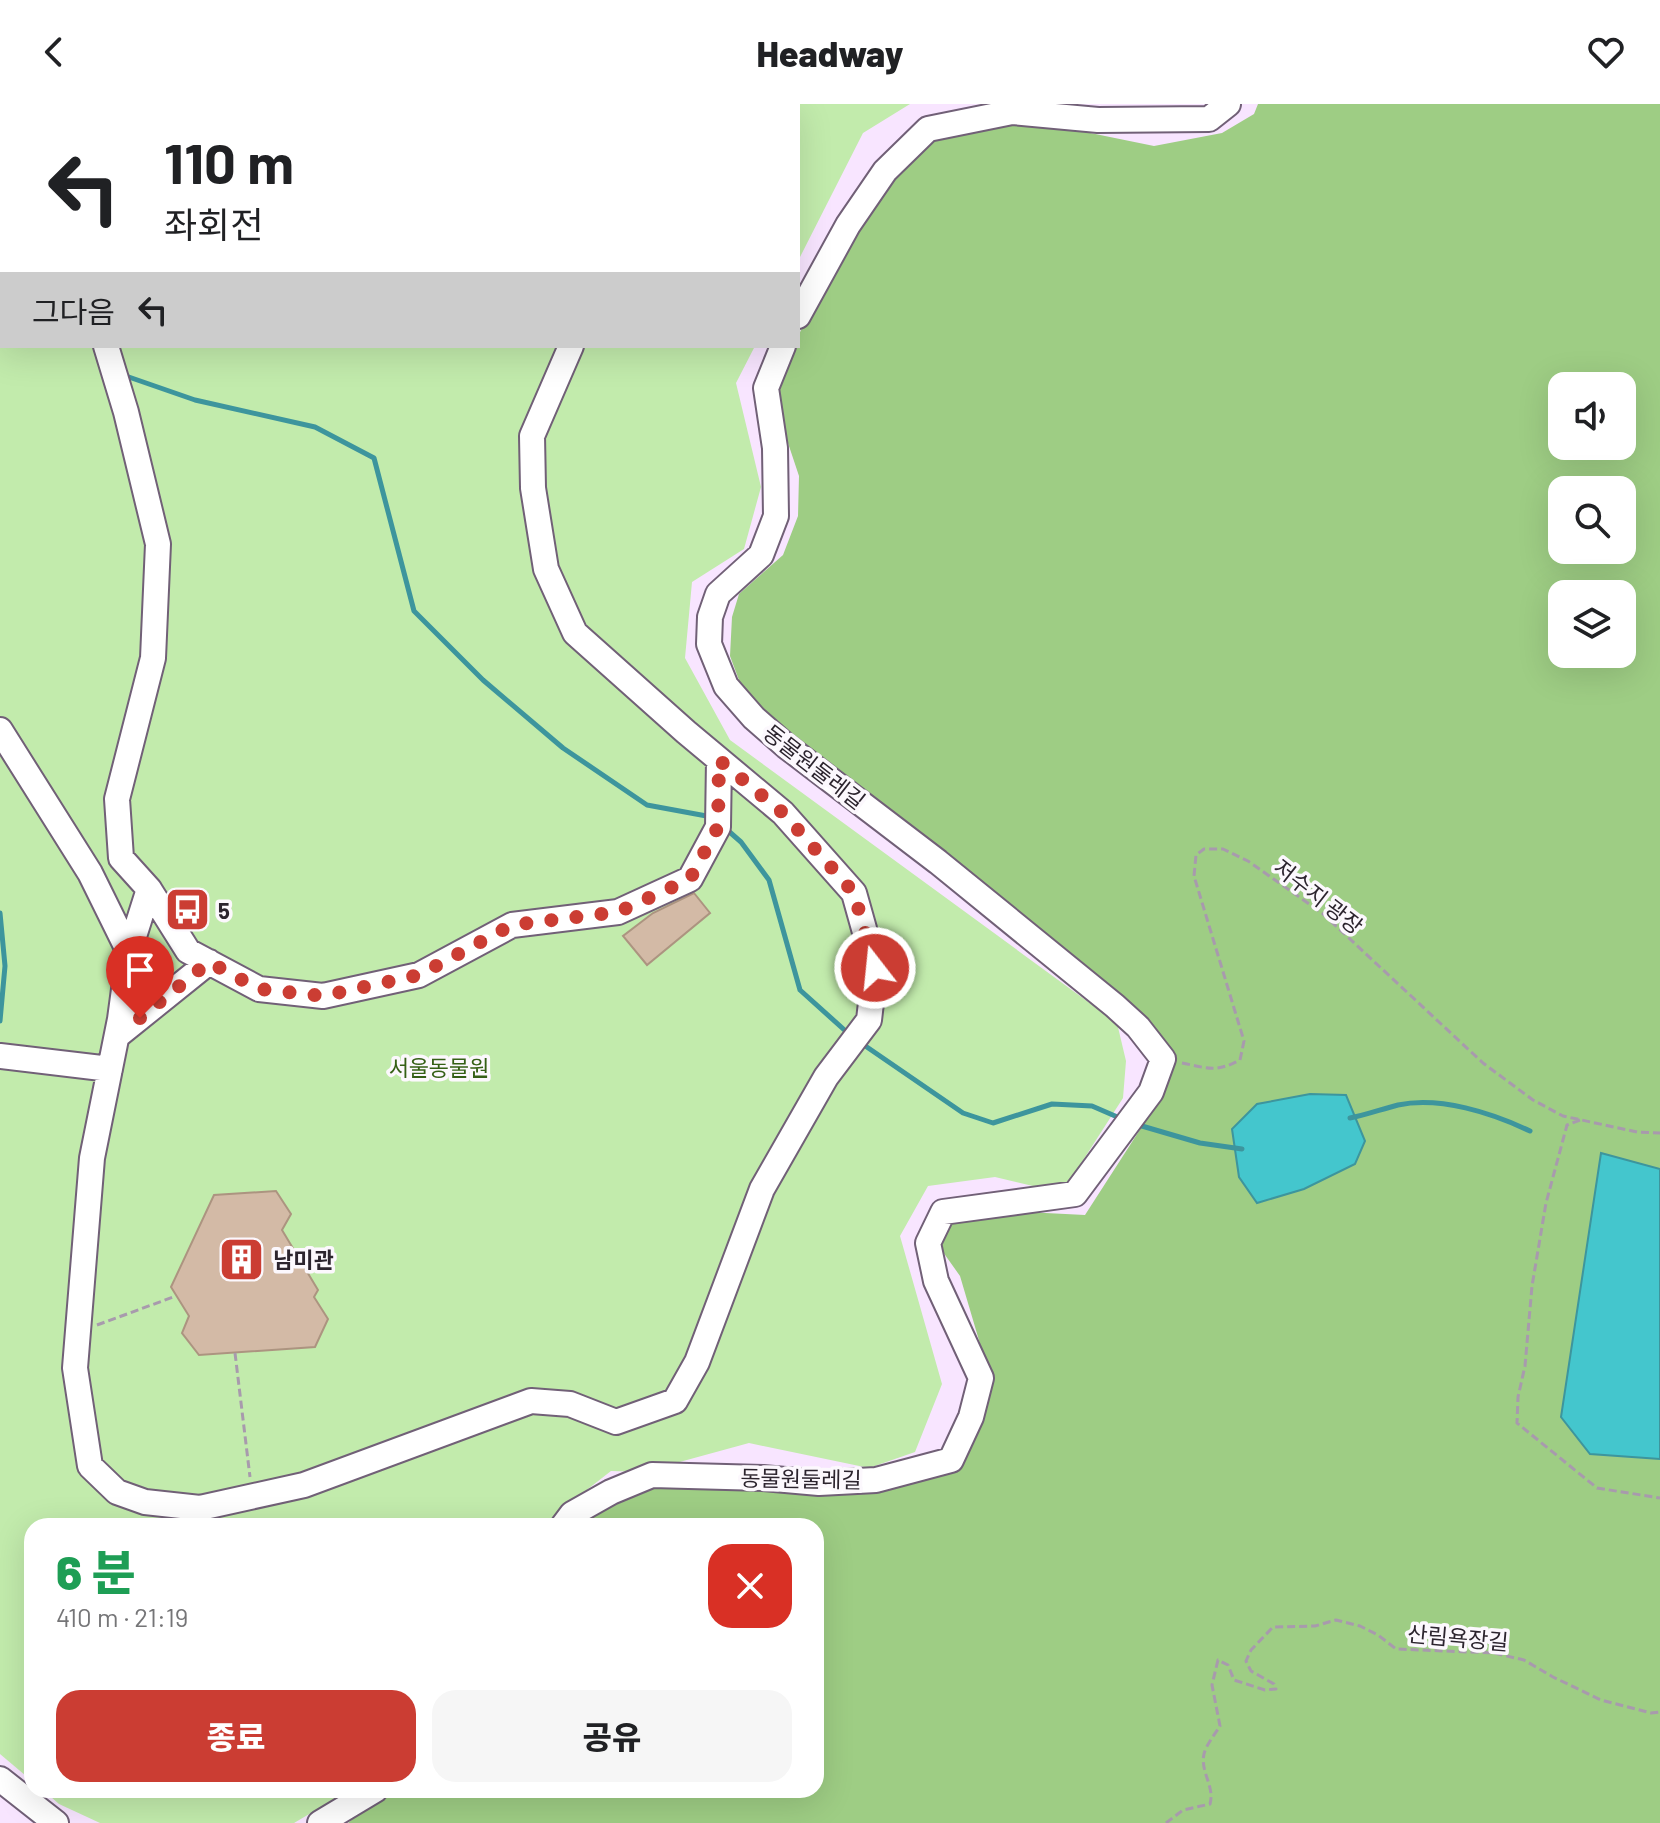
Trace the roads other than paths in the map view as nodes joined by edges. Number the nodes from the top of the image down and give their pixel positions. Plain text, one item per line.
1 (1228, 104) edge
2 (800, 312) edge
3 (107, 348) edge
4 (570, 348) edge
5 (782, 348) edge
6 (0, 730) edge
7 (719, 760) junction
8 (149, 889) junction
9 (129, 952) junction
10 (209, 962) junction
11 (117, 1036) junction
12 (0, 1056) edge
13 (110, 1069) junction
14 (569, 1518) edge
15 (0, 1779) edge
16 (24, 1798) edge
17 (24, 1798) edge
18 (362, 1798) edge
19 (56, 1823) edge
20 (320, 1823) edge

1 - 2 street
3 - 8 street
4 - 7 street
5 - 14 street, 동물원둘레길
6 - 9 street
7 - 10 street
7 - 13 street
8 - 9 street
8 - 10 street
9 - 11 street
10 - 11 street
11 - 13 street
12 - 13 street
15 - 16 street
17 - 19 street
18 - 20 street

